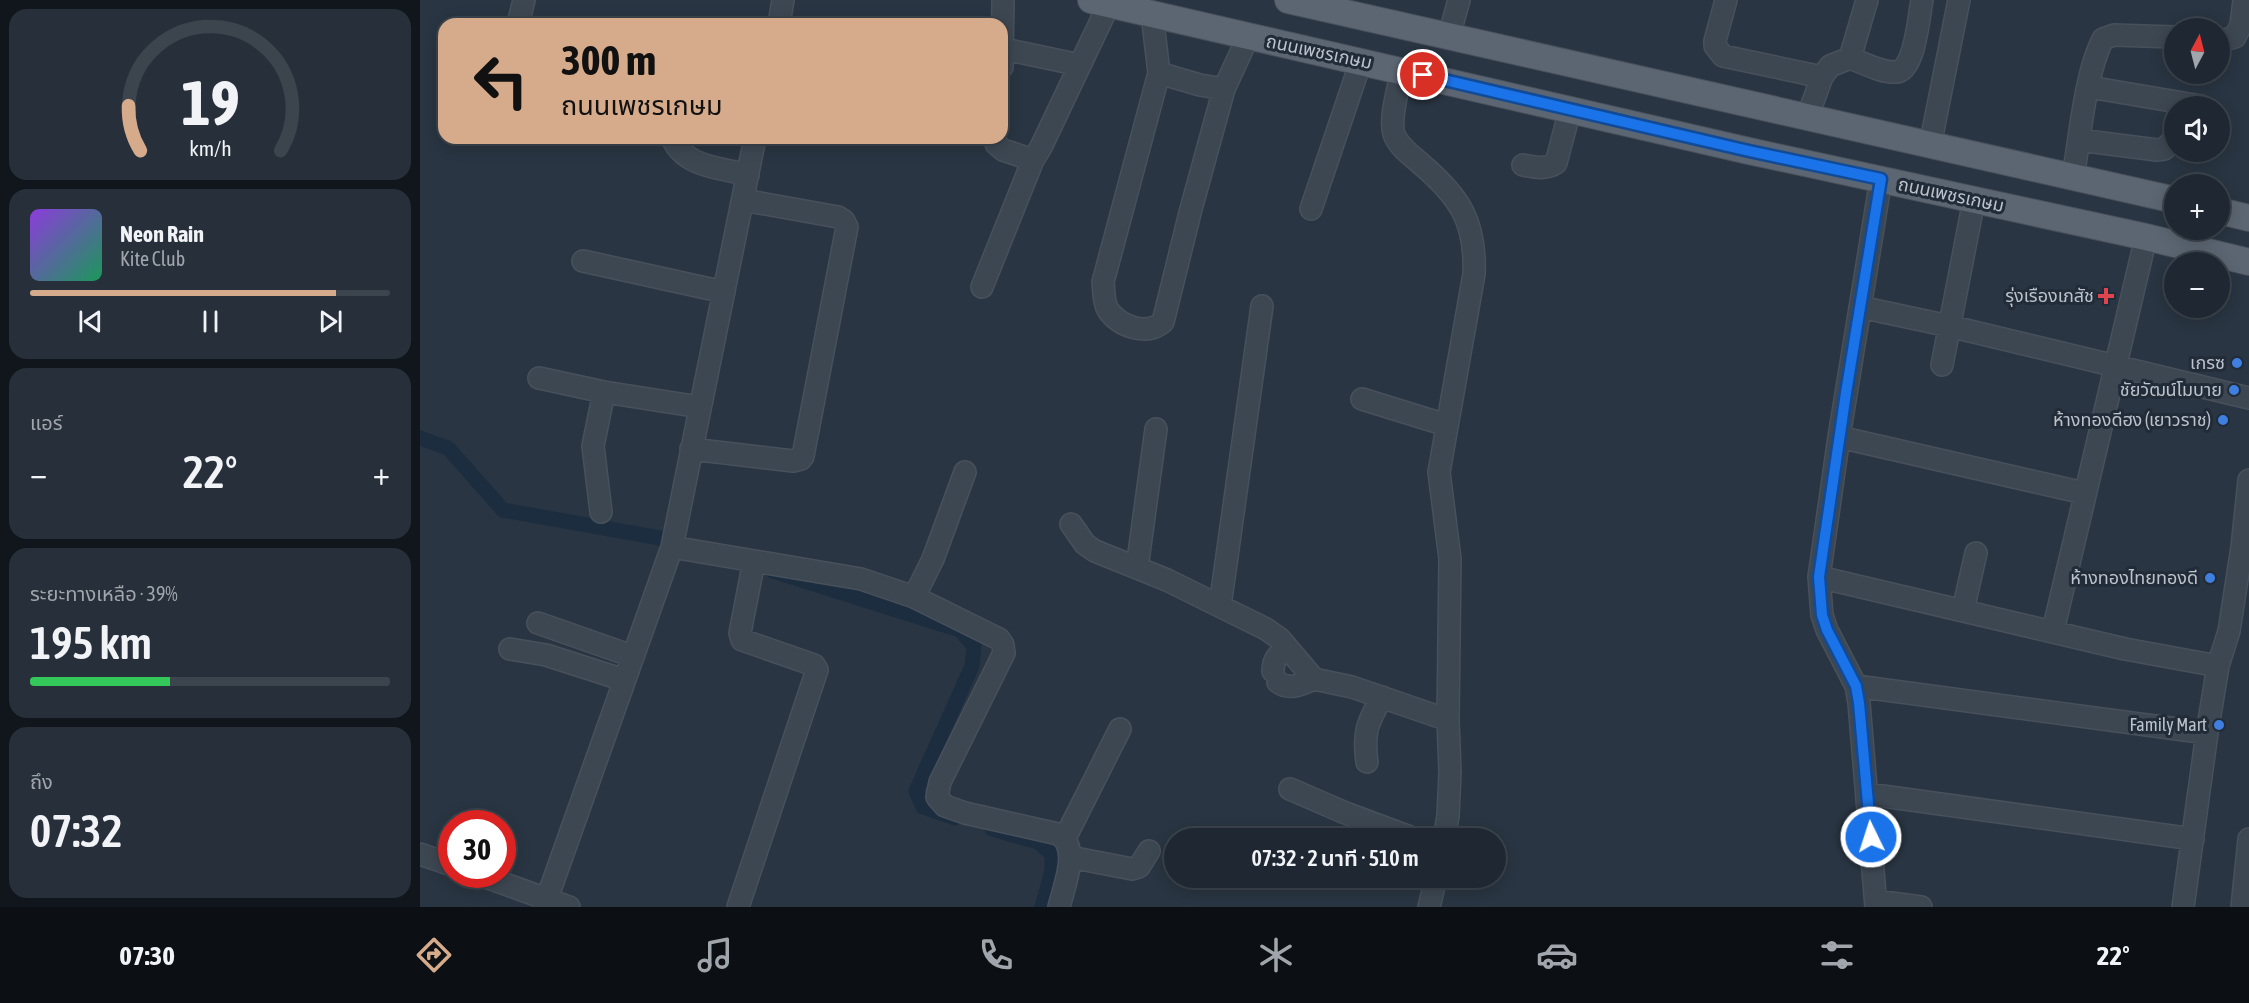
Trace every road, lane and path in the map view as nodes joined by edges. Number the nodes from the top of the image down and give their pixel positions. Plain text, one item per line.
1 (524, 0) edge
2 (783, 0) edge
3 (1002, 0) edge
4 (1288, 0) edge
5 (1459, 0) edge
6 (1726, 0) edge
7 (1867, 0) edge
8 (1922, 0) edge
9 (1959, 0) edge
10 (2244, 0) edge
11 (1100, 2) edge
12 (1319, 3) edge
13 (1152, 14) junction
14 (520, 18) edge
15 (779, 18) edge
16 (1002, 18) edge
17 (1449, 36) junction
18 (1248, 37) junction
19 (2164, 37) edge
20 (2230, 38) edge
21 (1008, 58) edge
22 (1850, 58) junction
23 (1361, 61) junction
24 (1080, 64) junction
25 (1402, 70) junction
26 (1159, 73) junction
27 (1822, 77) junction
28 (2089, 87) junction
29 (1224, 89) junction
30 (2164, 102) edge
31 (1570, 110) junction
32 (1807, 118) junction
33 (2079, 140) junction
34 (675, 144) edge
35 (755, 144) edge
36 (996, 144) edge
37 (1930, 146) junction
38 (2164, 149) edge
39 (1033, 160) junction
40 (1523, 165) dead end
41 (748, 175) junction
42 (2073, 177) junction
43 (1881, 179) junction
44 (2164, 198) edge
45 (743, 200) junction
46 (1974, 200) junction
47 (1311, 209) dead end
48 (2230, 213) edge
49 (2249, 218) edge
50 (2146, 237) junction
51 (583, 261) dead end
52 (2249, 262) edge
53 (982, 287) dead end
54 (724, 292) junction
55 (1263, 306) dead end
56 (1860, 307) junction
57 (1949, 326) junction
58 (1942, 365) dead end
59 (2115, 366) junction
60 (539, 378) dead end
61 (604, 392) junction
62 (2249, 398) edge
63 (1362, 399) dead end
64 (700, 407) junction
65 (1446, 425) junction
66 (1156, 429) dead end
67 (1839, 437) junction
68 (691, 449) junction
69 (965, 472) dead end
70 (2249, 480) edge
71 (2084, 493) junction
72 (602, 512) dead end
73 (1071, 524) dead end
74 (673, 542) junction
75 (1976, 553) dead end
76 (754, 561) junction
77 (1137, 568) junction
78 (1819, 577) junction
79 (914, 597) junction
80 (1220, 606) junction
81 (1963, 610) junction
82 (538, 622) dead end
83 (2054, 631) junction
84 (1287, 648) junction
85 (510, 649) dead end
86 (633, 656) junction
87 (2218, 666) junction
88 (1314, 679) junction
89 (624, 680) junction
90 (1856, 686) junction
91 (1382, 697) junction
92 (1448, 720) junction
93 (1120, 729) dead end
94 (2207, 733) junction
95 (1367, 762) dead end
96 (1290, 789) dead end
97 (1868, 794) junction
98 (1386, 828) edge
99 (1446, 828) edge
100 (2193, 839) junction
101 (2249, 839) edge
102 (1067, 848) junction
103 (1149, 851) dead end
104 (420, 854) edge
105 (438, 860) edge
106 (510, 888) edge
107 (1434, 888) edge
108 (545, 903) edge
109 (1876, 904) edge
110 (569, 907) edge
111 (738, 907) edge
112 (1059, 907) edge
113 (1429, 907) edge
114 (1921, 907) edge
115 (2183, 907) edge
116 (2242, 907) edge

1 - 14 street
2 - 15 street
3 - 16 street
4 - 12 main road
5 - 17 street
6 - 27 street
7 - 22 street
8 - 22 street
9 - 37 street
10 - 20 street
11 - 13 main road, ถนนเพชรเกษม
11 - 24 street
12 - 17 main road
13 - 18 main road, ถนนเพชรเกษม
13 - 26 street
17 - 32 main road
18 - 23 main road, ถนนเพชรเกษม
18 - 29 street
19 - 28 street
21 - 24 street
22 - 27 street
23 - 25 main road, ถนนเพชรเกษม
23 - 47 street
24 - 39 street
25 - 31 main road, ถนนเพชรเกษม
25 - 65 street
26 - 29 street
26 - 29 street
27 - 32 street
28 - 30 street
28 - 33 street
31 - 40 street
31 - 43 main road, ถนนเพชรเกษม
32 - 37 main road
33 - 38 street
33 - 42 street
34 - 41 street
35 - 41 street
36 - 39 street
37 - 42 main road
39 - 53 street
41 - 45 street
42 - 44 main road
43 - 46 main road, ถนนเพชรเกษม
43 - 56 street
45 - 54 street
45 - 68 street
46 - 50 main road, ถนนเพชรเกษม
46 - 57 street
48 - 49 main road
50 - 52 main road, ถนนเพชรเกษม
50 - 59 street
51 - 54 street
54 - 64 street
55 - 80 street
56 - 57 street
56 - 67 street
57 - 58 street
57 - 59 street
59 - 62 street
59 - 71 street
60 - 61 street
61 - 64 street
61 - 72 street
63 - 65 street
64 - 68 street
65 - 92 street
66 - 77 street
67 - 71 street
67 - 78 street
68 - 74 street
69 - 79 street
70 - 87 street
71 - 83 street
73 - 77 street
74 - 76 street
74 - 86 street
75 - 81 street
76 - 79 street
76 - 111 street
77 - 80 street
78 - 81 street
78 - 90 street
79 - 102 street
80 - 84 street
81 - 83 street
82 - 86 street
83 - 87 street
84 - 88 street
84 - 88 street
85 - 89 street
86 - 89 street
87 - 94 street
88 - 91 street
89 - 108 street
90 - 94 street
90 - 97 street
91 - 92 street
91 - 95 street
92 - 99 street
93 - 102 street
94 - 100 street
96 - 98 street
97 - 100 street
97 - 109 street
100 - 115 street
101 - 116 street
102 - 103 street
102 - 112 street
104 - 105 street
106 - 108 street
107 - 113 street
108 - 110 street
109 - 114 street

